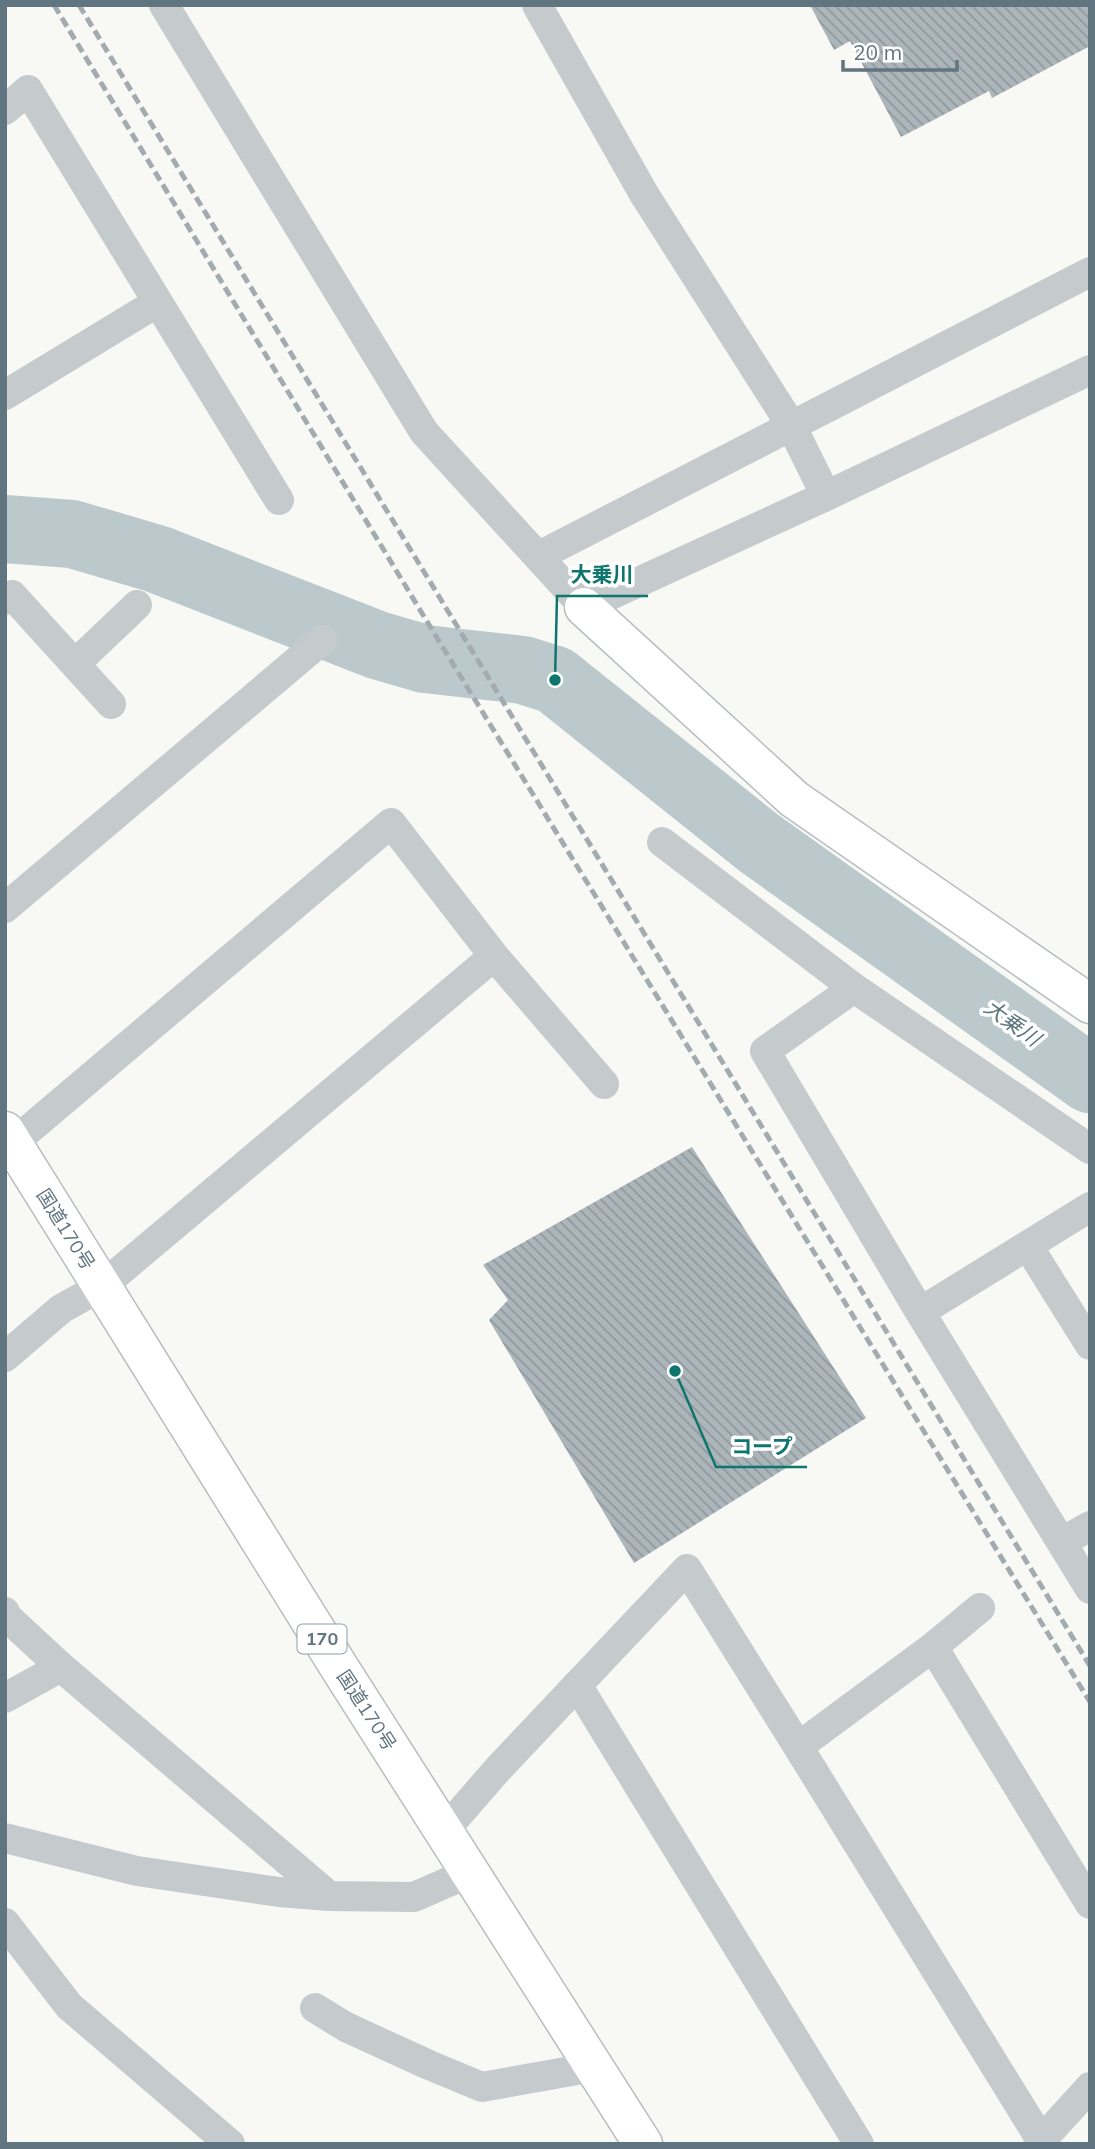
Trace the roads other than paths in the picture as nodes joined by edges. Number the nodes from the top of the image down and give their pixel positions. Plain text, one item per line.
1 (164, 5) edge
2 (537, 5) edge
3 (5, 110) edge
4 (1090, 272) edge
5 (158, 302) junction
6 (1090, 370) edge
7 (5, 395) edge
8 (791, 425) junction
9 (825, 496) junction
10 (279, 500) dead end
11 (539, 556) junction
12 (5, 600) edge
13 (137, 605) dead end
14 (583, 607) junction
15 (322, 640) dead end
16 (75, 664) junction
17 (111, 704) dead end
18 (662, 842) dead end
19 (5, 908) edge
20 (494, 956) junction
21 (854, 988) junction
22 (1090, 1004) edge
23 (604, 1084) dead end
24 (1090, 1149) edge
25 (11, 1152) edge
26 (1090, 1207) edge
27 (1028, 1246) junction
28 (102, 1286) junction
29 (920, 1312) junction
30 (1090, 1345) edge
31 (5, 1357) edge
32 (1090, 1526) edge
33 (1062, 1542) junction
34 (1090, 1589) edge
35 (981, 1608) dead end
36 (5, 1612) edge
37 (933, 1647) junction
38 (61, 1667) junction
39 (577, 1685) junction
40 (5, 1698) edge
41 (797, 1745) junction
42 (444, 1830) junction
43 (5, 1838) edge
44 (471, 1872) junction
45 (329, 1896) junction
46 (1090, 1904) edge
47 (5, 1923) edge
48 (315, 2008) dead end
49 (594, 2067) junction
50 (1090, 2087) edge
51 (1039, 2142) edge
52 (230, 2144) edge
53 (643, 2144) edge
54 (859, 2144) edge

1 - 11 street
2 - 8 street
3 - 5 street
4 - 8 street
5 - 7 street
5 - 10 street
6 - 9 street
8 - 9 street
8 - 11 street
9 - 14 street
11 - 14 street
12 - 16 street
13 - 16 street
14 - 22 main road
15 - 19 street
16 - 17 street
18 - 21 street
20 - 23 street
20 - 25 street
20 - 28 street
21 - 24 street
21 - 29 street
25 - 28 main road, 国道170号 / 170
26 - 27 street
27 - 29 street
27 - 30 street
28 - 31 street
28 - 42 main road, 国道170号 / 170
29 - 33 street
32 - 33 street
33 - 34 street
35 - 37 street
36 - 38 street
37 - 41 street
37 - 46 street
38 - 40 street
38 - 45 street
39 - 41 street
39 - 42 street
39 - 54 street
41 - 51 street
42 - 44 main road, 国道170号 / 170
43 - 45 street
44 - 45 street
44 - 49 main road, 国道170号 / 170
47 - 52 street
48 - 49 street
49 - 53 main road, 国道170号 / 170
50 - 51 street

